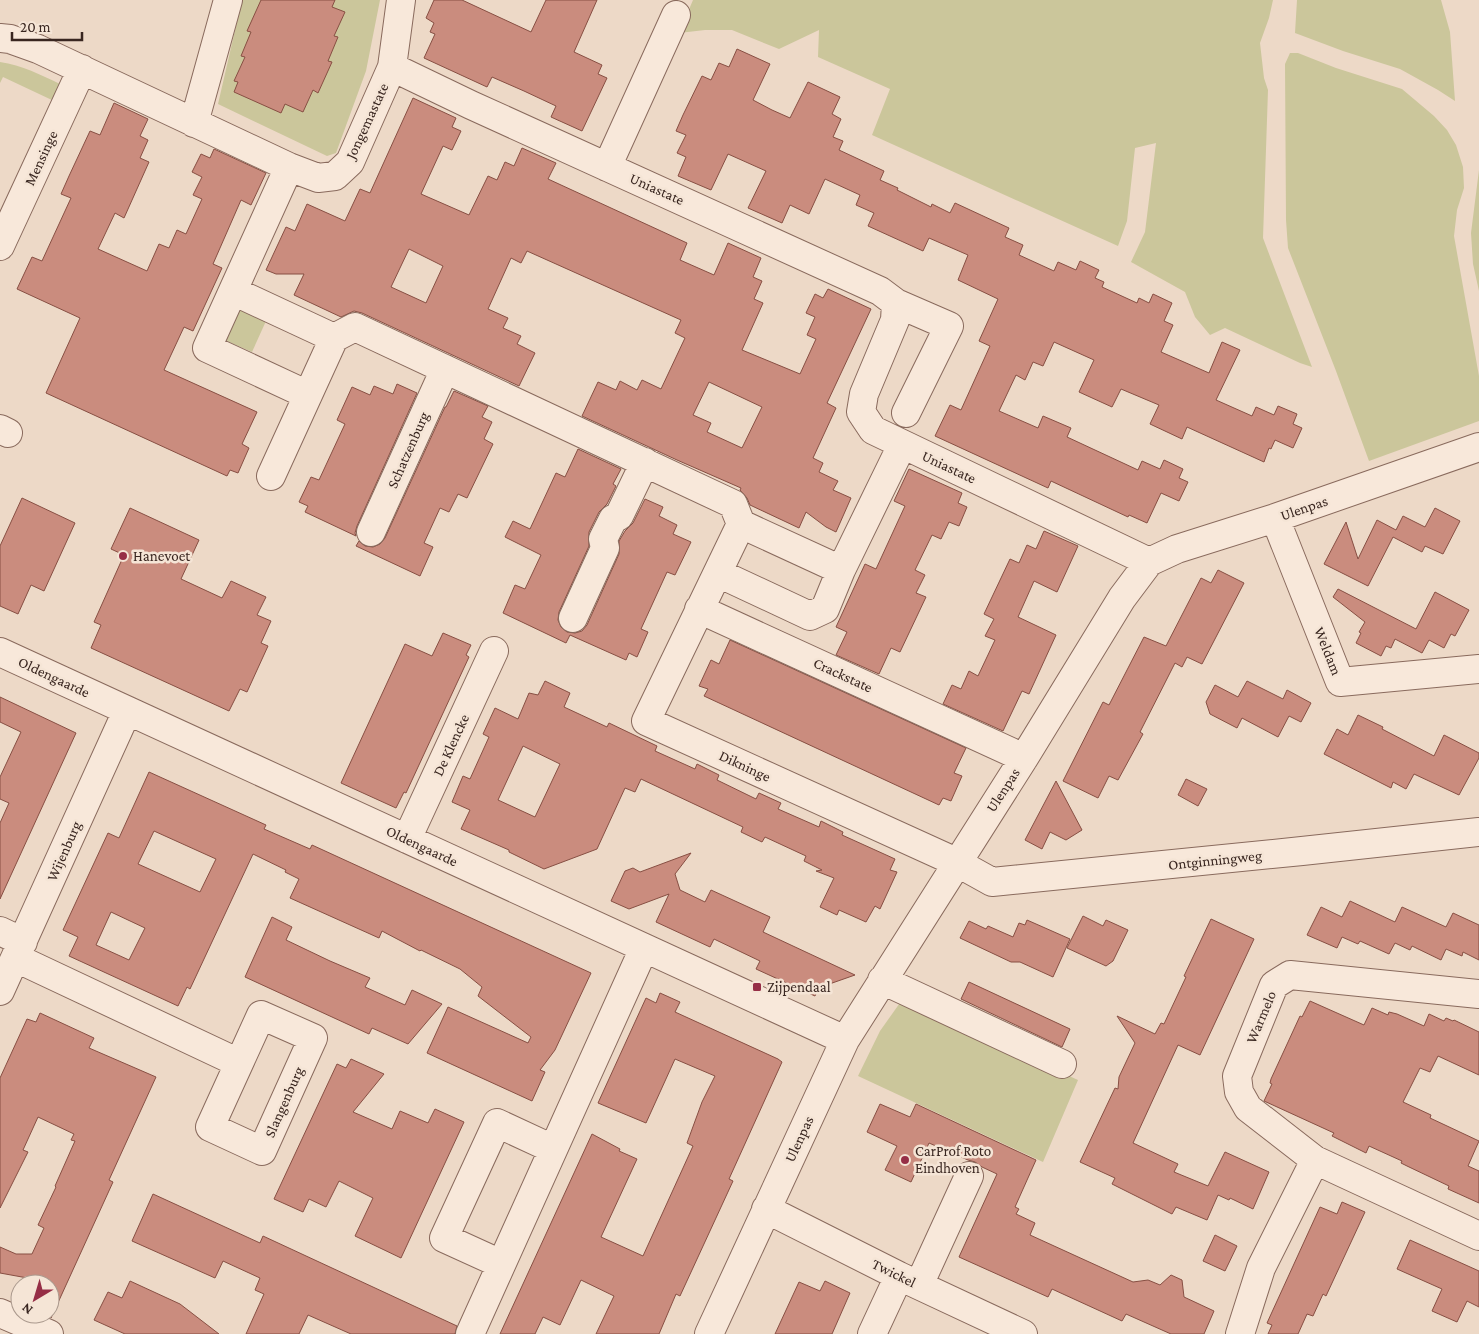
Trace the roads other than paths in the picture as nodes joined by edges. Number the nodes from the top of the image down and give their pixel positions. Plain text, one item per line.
1 (228, 0) edge
2 (401, 0) edge
3 (676, 14) dead end
4 (0, 38) edge
5 (392, 67) junction
6 (82, 69) junction
7 (194, 123) junction
8 (289, 167) junction
9 (607, 167) junction
10 (0, 246) edge
11 (233, 291) junction
12 (896, 303) junction
13 (334, 338) junction
14 (445, 369) junction
15 (308, 395) junction
16 (906, 413) dead end
17 (902, 445) junction
18 (1479, 448) edge
19 (645, 462) junction
20 (272, 476) dead end
21 (1275, 518) junction
22 (740, 524) junction
23 (371, 532) dead end
24 (1149, 562) junction
25 (841, 570) junction
26 (718, 573) junction
27 (699, 609) junction
28 (572, 618) dead end
29 (494, 651) dead end
30 (0, 652) edge
31 (1479, 669) edge
32 (127, 711) junction
33 (1024, 758) junction
34 (1479, 832) edge
35 (407, 839) junction
36 (956, 862) junction
37 (13, 944) edge
38 (644, 948) junction
39 (882, 980) junction
40 (0, 992) edge
41 (1479, 994) edge
42 (844, 1040) junction
43 (239, 1064) junction
44 (1062, 1064) dead end
45 (553, 1149) junction
46 (1316, 1160) junction
47 (969, 1176) dead end
48 (766, 1209) junction
49 (1479, 1236) edge
50 (501, 1264) junction
51 (909, 1280) junction
52 (0, 1313) edge
53 (49, 1334) edge
54 (470, 1334) edge
55 (709, 1334) edge
56 (872, 1334) edge
57 (1023, 1334) edge
58 (1240, 1334) edge

1 - 7 street
2 - 5 street, Jongemastate
3 - 9 street
4 - 6 street, Jongemastate
5 - 8 street, Jongemastate
5 - 9 street, Uniastate
6 - 7 street, Jongemastate
6 - 10 street, Mensinge
7 - 8 street, Jongemastate
8 - 11 street
9 - 12 street, Uniastate
11 - 13 street
11 - 15 street
12 - 16 street, Uniastate
12 - 17 street, Uniastate
13 - 14 street
13 - 15 street
14 - 19 street
14 - 23 street, Schatzenburg
15 - 20 street
17 - 24 street, Uniastate
17 - 25 street
18 - 21 street, Ulenpas
19 - 22 street
19 - 28 street
21 - 24 street, Ulenpas
21 - 31 street, Weldam
22 - 25 street
22 - 26 street
24 - 33 street, Ulenpas
25 - 26 street
26 - 27 street
27 - 33 street, Crackstate
27 - 36 street, Dikninge
29 - 35 street, De Klencke
30 - 32 street, Oldengaarde
32 - 35 street, Oldengaarde
32 - 37 street, Wijenburg
33 - 36 street, Ulenpas
34 - 36 street, Ontginningweg
35 - 38 street, Oldengaarde
36 - 39 street, Ulenpas
37 - 40 street, Wijenburg
37 - 43 street
38 - 42 street, Oldengaarde
38 - 45 street
39 - 42 street, Ulenpas
39 - 44 street
41 - 46 street, Warmelo
42 - 48 street, Ulenpas
43 - 43 street, Slangenburg
45 - 50 street
45 - 50 street
46 - 49 street, Warmelo
46 - 58 street
47 - 51 street
48 - 51 street, Twickel
48 - 55 street, Ulenpas
50 - 54 street
51 - 56 street
51 - 57 street, Twickel
52 - 53 street

